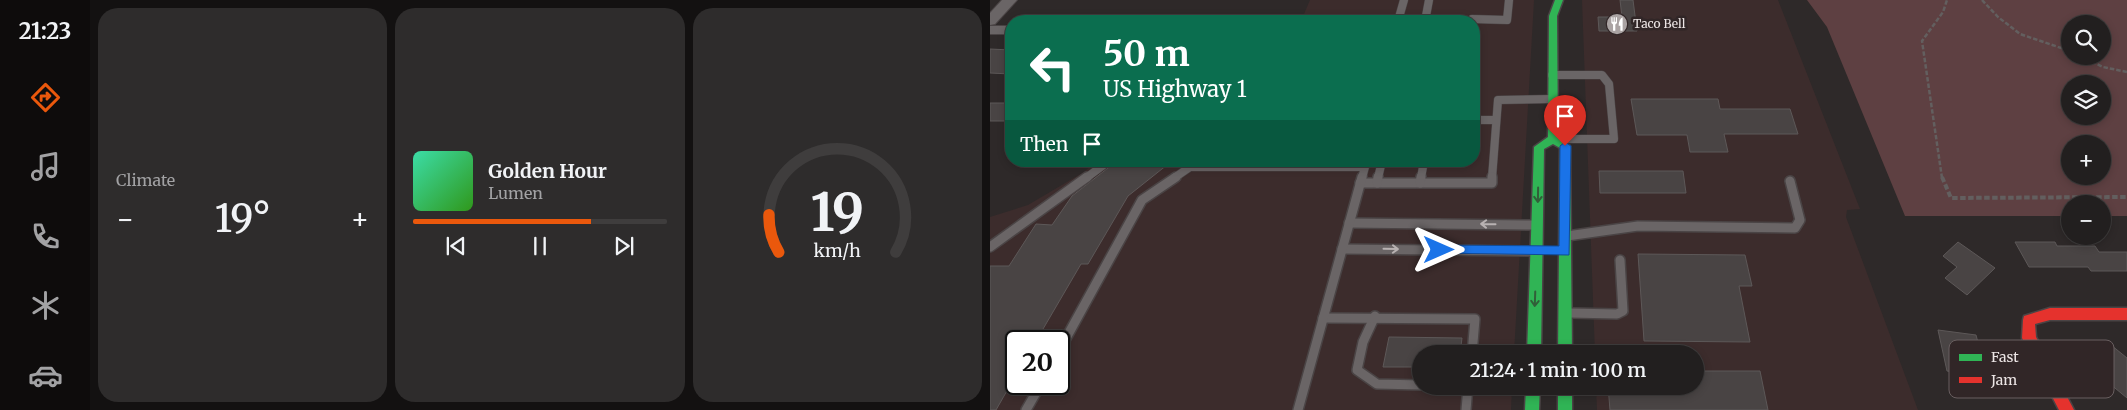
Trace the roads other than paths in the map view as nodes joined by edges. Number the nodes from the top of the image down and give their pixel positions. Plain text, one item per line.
1 (1010, 0) edge
2 (1404, 0) edge
3 (1430, 0) edge
4 (1509, 0) edge
5 (1547, 0) edge
6 (1558, 0) edge
7 (1400, 15) edge
8 (1426, 15) edge
9 (1553, 16) junction
10 (1480, 19) edge
11 (990, 21) edge
12 (990, 30) edge
13 (1005, 30) edge
14 (1552, 75) junction
15 (1552, 99) junction
16 (1480, 120) edge
17 (1496, 120) junction
18 (1553, 139) junction
19 (1101, 167) edge
20 (1381, 167) edge
21 (1423, 167) edge
22 (1790, 181) dead end
23 (1360, 183) junction
24 (1377, 183) junction
25 (1420, 183) junction
26 (1349, 223) junction
27 (1537, 225) junction
28 (1564, 237) junction
29 (990, 246) edge
30 (1342, 249) junction
31 (1550, 251) junction
32 (1620, 260) dead end
33 (1565, 313) junction
34 (2127, 314) edge
35 (1375, 316) junction
36 (1323, 318) junction
37 (1070, 331) edge
38 (2030, 340) edge
39 (1473, 345) edge
40 (1535, 345) edge
41 (1565, 345) edge
42 (1412, 385) edge
43 (1035, 395) edge
44 (1467, 395) edge
45 (1533, 395) edge
46 (1565, 395) edge
47 (2061, 398) edge
48 (1026, 410) edge
49 (1298, 410) edge
50 (1466, 410) edge
51 (1532, 410) edge
52 (1566, 410) edge
53 (2067, 410) edge

1 - 11 street
2 - 7 lane
3 - 8 lane
4 - 10 lane
5 - 9 main road
6 - 9 main road
9 - 14 main road
12 - 13 street
14 - 15 main road
14 - 18 lane
15 - 17 lane
15 - 18 main road
16 - 17 lane
17 - 25 lane
18 -> 27 main road
18 - 28 main road
19 - 29 lane
20 - 24 lane
21 - 25 lane
22 - 28 lane
23 - 24 lane
23 - 26 lane
23 - 37 lane
24 - 25 lane
27 -> 26 lane
26 - 30 lane
27 - 31 main road
28 - 31 main road
30 -> 31 lane
30 - 36 lane
31 - 33 main road
31 -> 40 main road
32 - 33 lane
33 - 41 main road
34 - 38 main road
35 - 36 lane
35 - 39 lane
35 - 42 lane
36 - 49 lane
43 - 48 lane
44 - 50 lane
45 - 51 main road
46 - 52 main road
47 - 53 main road

